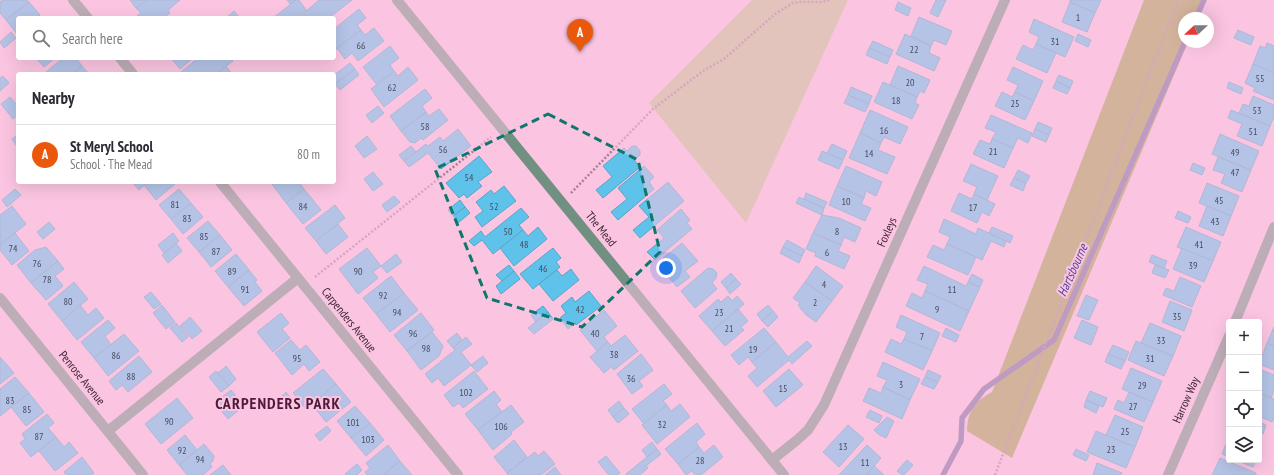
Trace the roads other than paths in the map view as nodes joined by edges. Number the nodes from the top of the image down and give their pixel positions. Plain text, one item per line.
1 (73, 0) edge
2 (397, 0) edge
3 (1005, 0) edge
4 (86, 16) edge
5 (122, 60) edge
6 (131, 72) edge
7 (222, 184) edge
8 (1274, 227) edge
9 (298, 278) junction
10 (0, 298) edge
11 (1236, 319) edge
12 (1226, 343) edge
13 (108, 431) junction
14 (772, 460) junction
15 (143, 475) edge
16 (458, 475) edge
17 (784, 475) edge
18 (1168, 475) edge

1 - 4 street
2 - 14 street, The Mead
3 - 14 street, Foxleys
5 - 6 street
7 - 9 street, Carpenders Avenue
8 - 11 street
9 - 13 street
9 - 16 street, Carpenders Avenue
10 - 13 street, Penrose Avenue
12 - 18 street, Harrow Way
13 - 15 street, Penrose Avenue
14 - 17 street, The Mead

